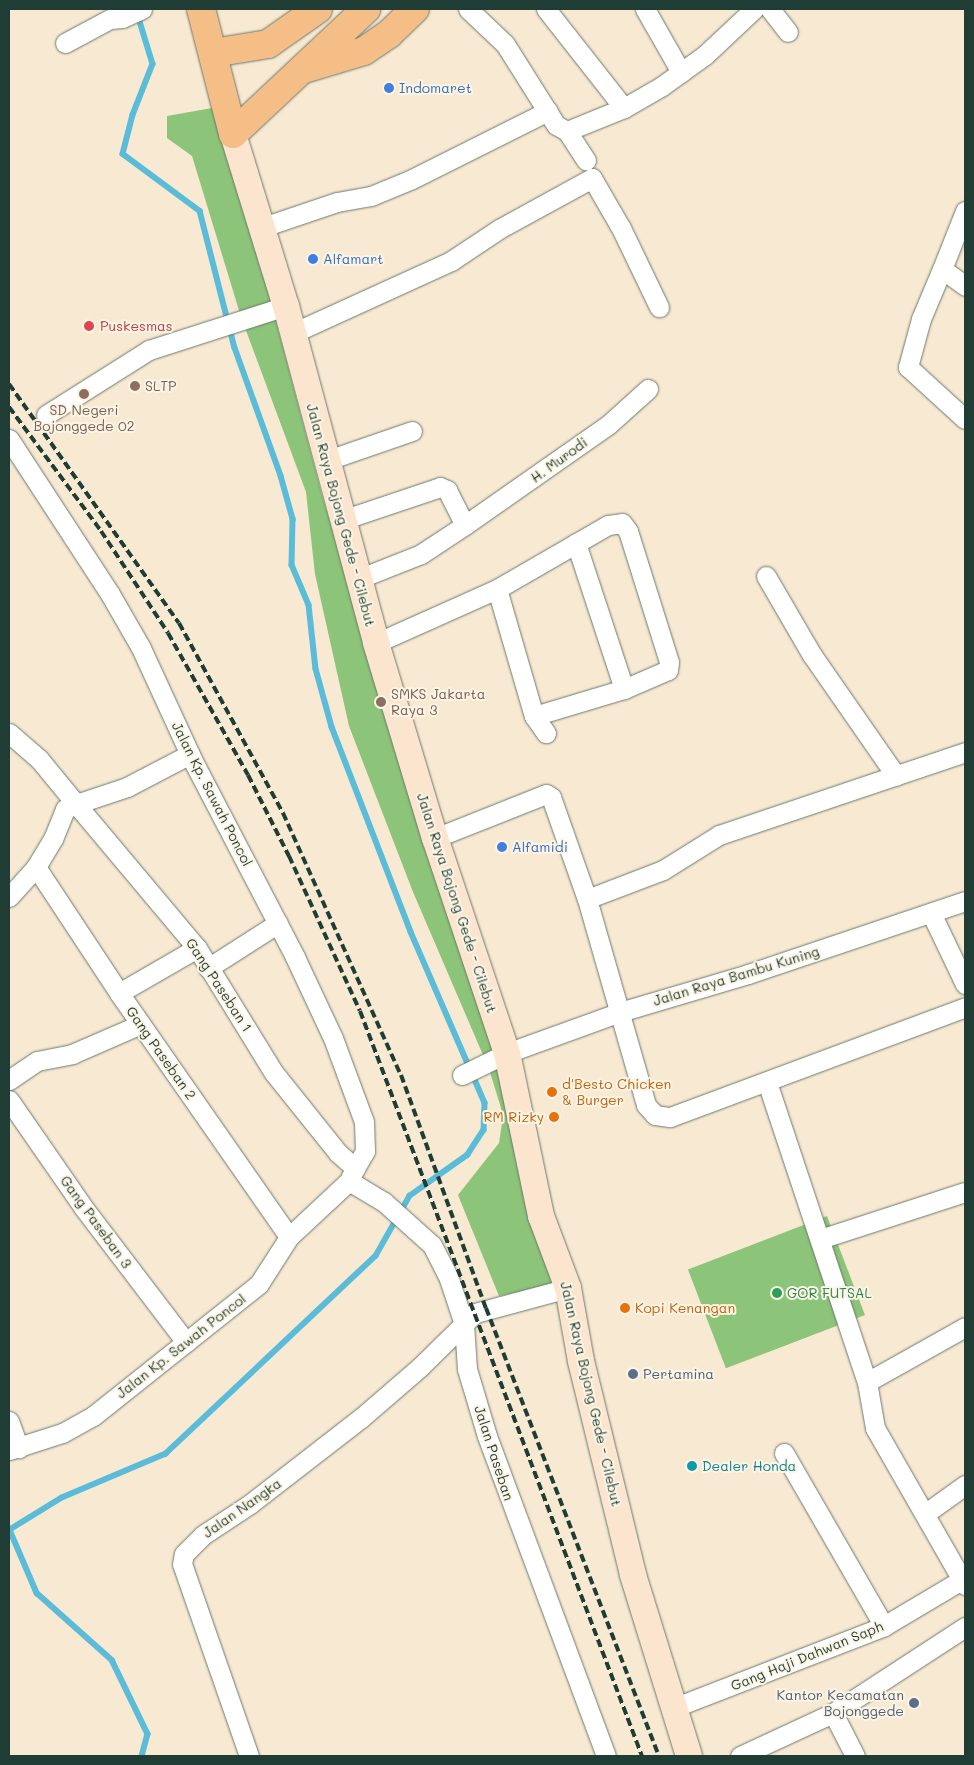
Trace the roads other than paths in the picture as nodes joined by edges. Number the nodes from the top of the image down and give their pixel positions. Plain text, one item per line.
1 (142, 9) edge
2 (201, 9) edge
3 (366, 9) edge
4 (416, 9) edge
5 (468, 9) edge
6 (546, 9) edge
7 (645, 9) edge
8 (754, 9) edge
9 (770, 9) edge
10 (307, 14) edge
11 (788, 32) dead end
12 (65, 43) dead end
13 (214, 52) junction
14 (301, 70) junction
15 (681, 72) junction
16 (624, 108) junction
17 (548, 111) junction
18 (567, 131) junction
19 (233, 134) junction
20 (586, 160) dead end
21 (965, 211) edge
22 (263, 227) junction
23 (942, 269) junction
24 (965, 286) edge
25 (286, 306) junction
26 (658, 307) dead end
27 (293, 333) junction
28 (648, 389) dead end
29 (46, 415) dead end
30 (965, 419) edge
31 (412, 431) dead end
32 (9, 439) edge
33 (325, 461) junction
34 (342, 520) junction
35 (465, 525) junction
36 (576, 543) junction
37 (766, 576) dead end
38 (358, 579) junction
39 (497, 589) junction
40 (376, 643) junction
41 (624, 689) junction
42 (534, 716) junction
43 (9, 733) edge
44 (546, 733) dead end
45 (965, 752) edge
46 (190, 754) junction
47 (896, 776) junction
48 (76, 804) junction
49 (435, 838) junction
50 (36, 867) junction
51 (9, 897) edge
52 (587, 899) junction
53 (965, 900) edge
54 (931, 913) junction
55 (278, 923) junction
56 (197, 948) junction
57 (208, 968) junction
58 (965, 984) edge
59 (118, 993) junction
60 (965, 1007) edge
61 (620, 1012) junction
62 (141, 1024) junction
63 (507, 1053) junction
64 (462, 1075) dead end
65 (9, 1080) edge
66 (766, 1082) junction
67 (9, 1100) edge
68 (352, 1175) junction
69 (965, 1192) edge
70 (289, 1237) junction
71 (820, 1239) junction
72 (568, 1288) junction
73 (464, 1324) junction
74 (965, 1327) edge
75 (186, 1342) junction
76 (867, 1382) junction
77 (9, 1421) edge
78 (14, 1449) edge
79 (784, 1453) dead end
80 (965, 1485) edge
81 (926, 1513) junction
82 (965, 1581) edge
83 (884, 1626) junction
84 (965, 1627) edge
85 (673, 1708) junction
86 (833, 1713) junction
87 (249, 1756) edge
88 (606, 1756) edge
89 (689, 1756) edge
90 (740, 1756) edge
91 (855, 1756) edge

1 - 12 street
2 - 13 main road, Jalan Raya Bojong Gede - Cilebut
3 - 14 main road
4 - 14 main road
5 - 17 street
6 - 16 street
7 - 15 street
8 - 15 street
9 - 11 street
10 - 13 main road
13 - 19 main road, Jalan Raya Bojong Gede - Cilebut
14 - 19 main road
15 - 16 street
16 - 18 street
17 - 18 street
17 - 22 street
18 - 20 street
19 - 22 main road, Jalan Raya Bojong Gede - Cilebut
21 - 23 street
22 - 25 main road, Jalan Raya Bojong Gede - Cilebut
23 - 24 street
23 - 30 street
25 - 27 main road, Jalan Raya Bojong Gede - Cilebut
25 - 29 street
26 - 27 street
27 - 33 main road, Jalan Raya Bojong Gede - Cilebut
28 - 35 street, H. Murodi
31 - 33 street
32 - 46 street, Jalan Kp. Sawah Poncol
33 - 34 main road, Jalan Raya Bojong Gede - Cilebut
34 - 35 street
34 - 38 main road, Jalan Raya Bojong Gede - Cilebut
35 - 38 street, H. Murodi
36 - 39 street
36 - 41 street
36 - 41 street
37 - 47 street
38 - 40 main road, Jalan Raya Bojong Gede - Cilebut
39 - 40 street
39 - 42 street
40 - 49 main road, Jalan Raya Bojong Gede - Cilebut
41 - 42 street
42 - 44 street
43 - 48 street, Gang Paseban 1
45 - 47 street
46 - 48 street
46 - 55 street, Jalan Kp. Sawah Poncol
47 - 52 street
48 - 50 street
48 - 56 street, Gang Paseban 1
49 - 52 street
49 - 63 main road, Jalan Raya Bojong Gede - Cilebut
50 - 51 street
50 - 59 street, Gang Paseban 2
52 - 61 street
53 - 54 street, Jalan Raya Bambu Kuning
54 - 58 street
54 - 61 street, Jalan Raya Bambu Kuning
55 - 57 street
55 - 68 street, Jalan Kp. Sawah Poncol
56 - 57 street, Gang Paseban 1
56 - 59 street
57 - 68 street, Gang Paseban 1
59 - 62 street, Gang Paseban 2
60 - 66 street
61 - 63 street, Jalan Raya Bambu Kuning
61 - 66 street
62 - 65 street
62 - 70 street, Gang Paseban 2
63 - 64 street, Jalan Raya Bambu Kuning
63 - 72 main road, Jalan Raya Bojong Gede - Cilebut
66 - 71 street
67 - 75 street, Gang Paseban 3
68 - 70 street, Jalan Kp. Sawah Poncol
68 - 73 street, Jalan Paseban
69 - 71 street
70 - 75 street, Jalan Kp. Sawah Poncol
71 - 76 street
72 - 73 street, Jalan Nangka
72 - 85 main road, Jalan Raya Bojong Gede - Cilebut
73 - 87 street, Jalan Nangka
73 - 88 street, Jalan Paseban
74 - 76 street
75 - 78 street, Jalan Kp. Sawah Poncol
76 - 81 street
77 - 78 street
79 - 83 street
80 - 81 street
81 - 82 street
82 - 83 street, Gang Haji Dahwan Saph
83 - 85 street, Gang Haji Dahwan Saph
84 - 86 street
85 - 89 main road, Jalan Raya Bojong Gede - Cilebut
86 - 90 street
86 - 91 street

